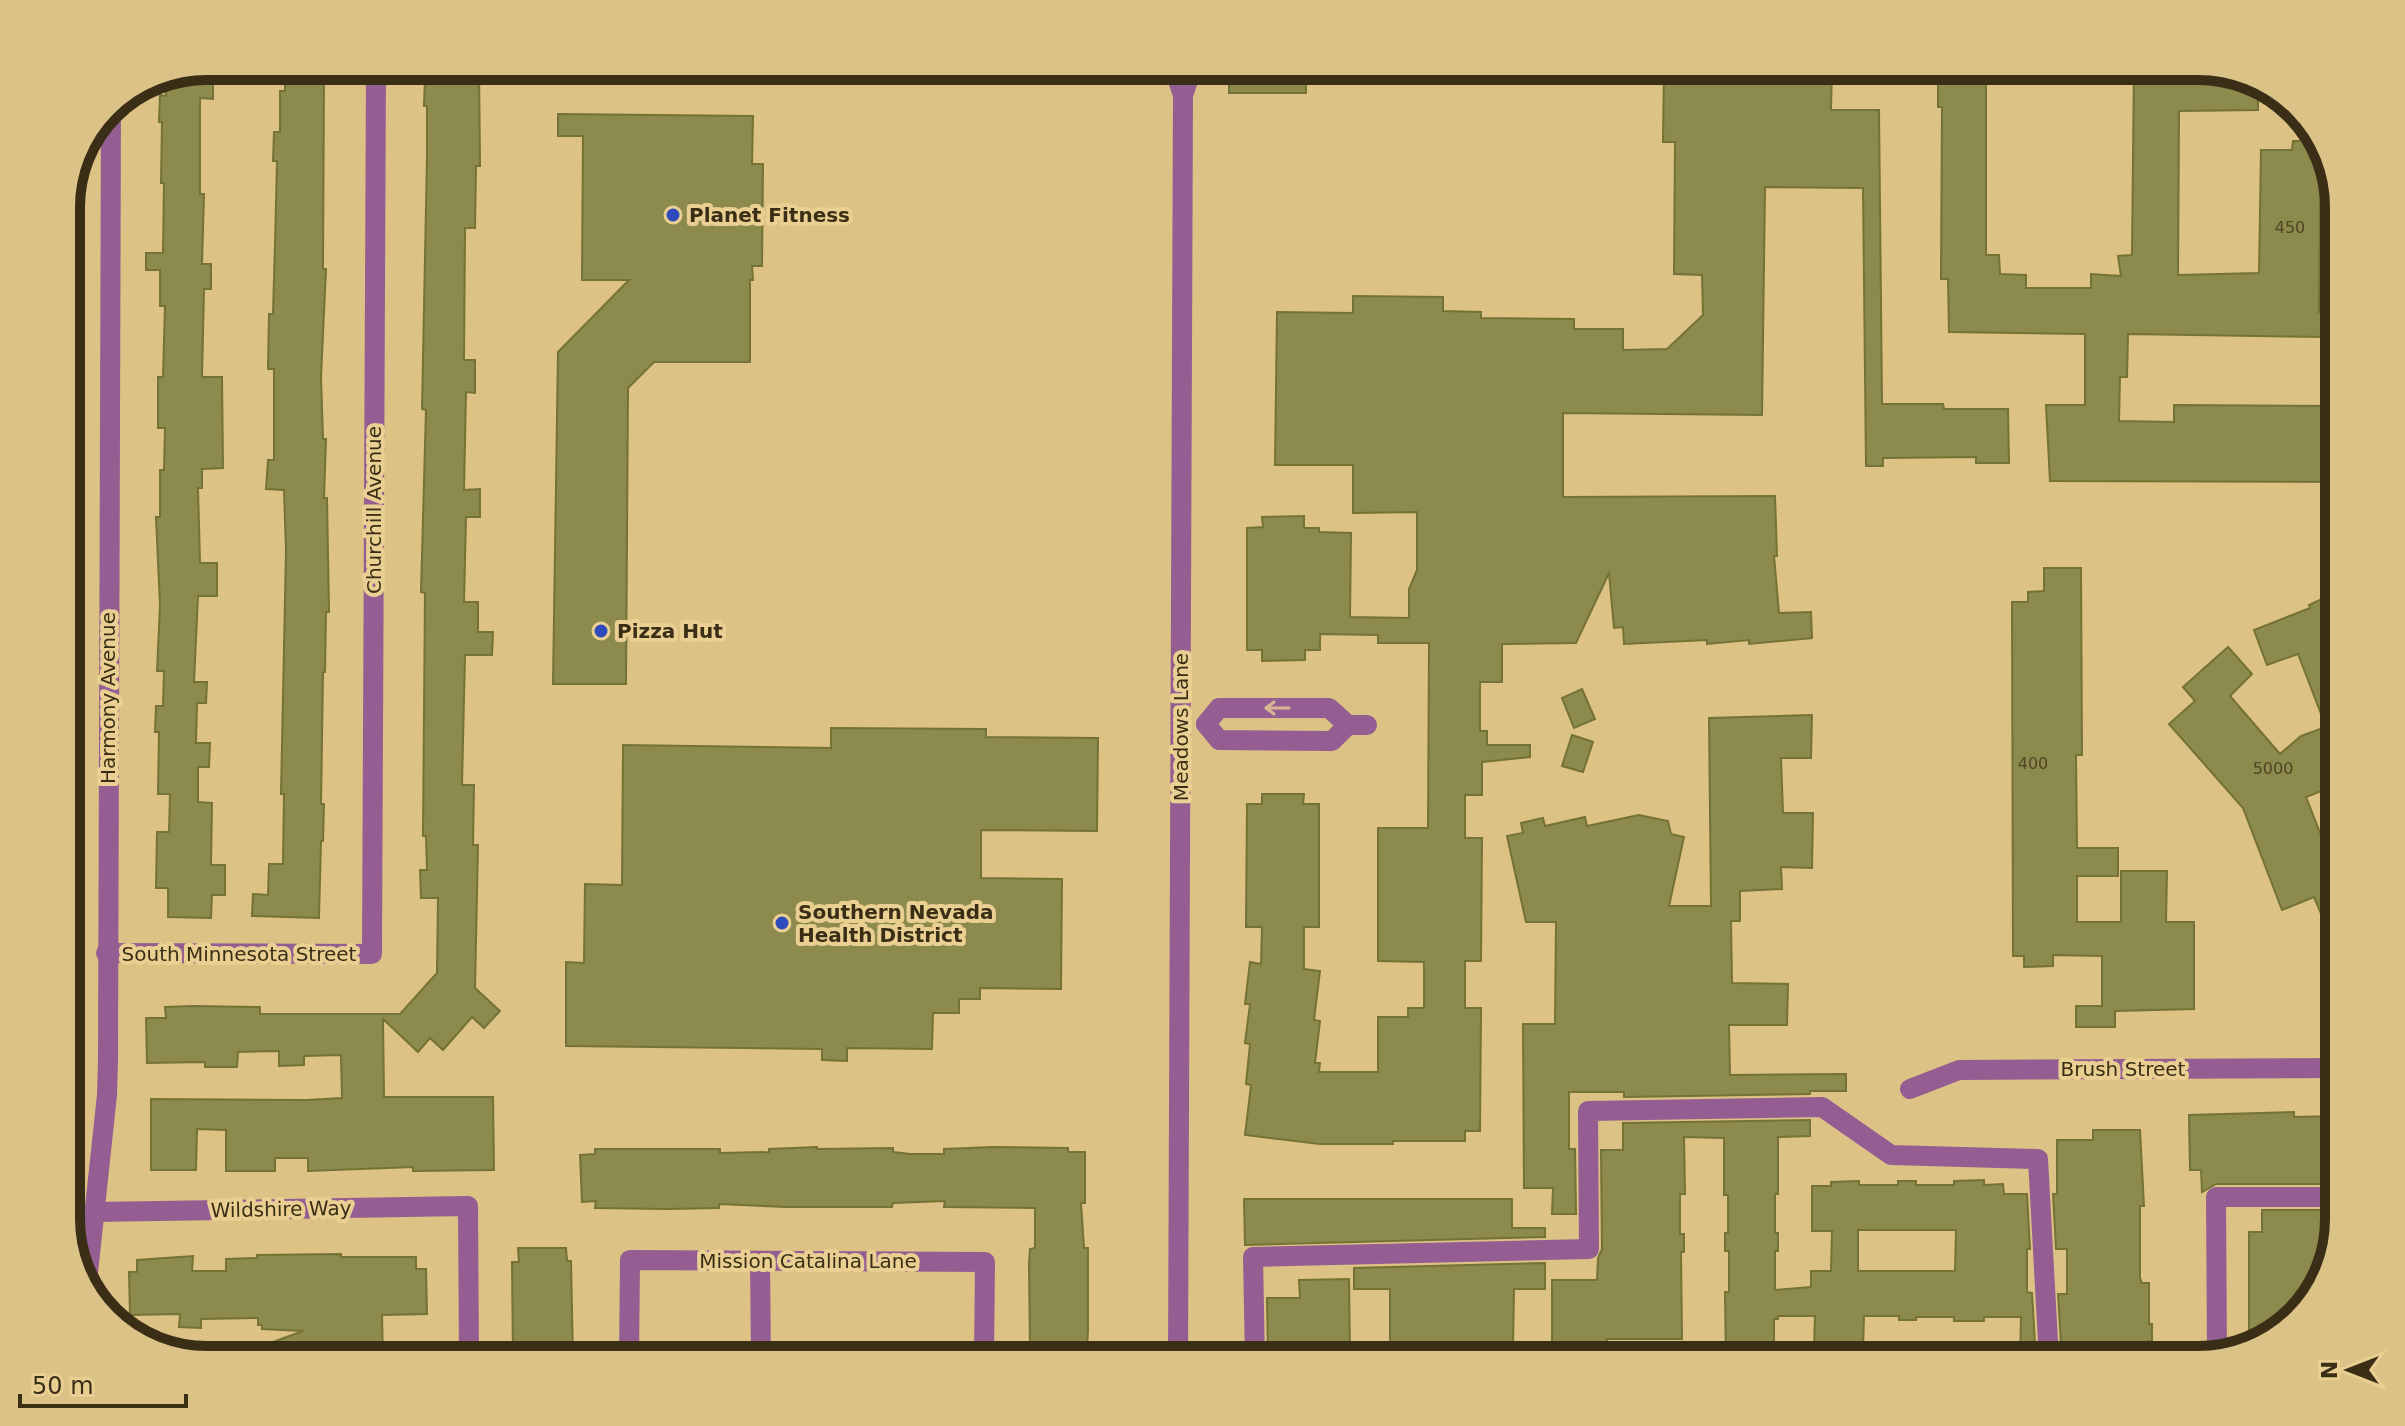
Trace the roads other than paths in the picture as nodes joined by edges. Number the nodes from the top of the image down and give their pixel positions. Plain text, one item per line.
1 (376, 80) edge
2 (1178, 80) edge
3 (1188, 80) edge
4 (1183, 95) junction
5 (111, 124) edge
6 (1181, 724) junction
7 (1206, 724) junction
8 (106, 953) junction
9 (372, 954) joint
10 (2325, 1068) edge
11 (1910, 1089) dead end
12 (2325, 1197) edge
13 (93, 1212) junction
14 (760, 1262) junction
15 (88, 1263) edge
16 (2217, 1345) edge
17 (469, 1346) edge
18 (629, 1346) edge
19 (761, 1346) edge
20 (984, 1346) edge
21 (1178, 1346) edge
22 (1255, 1346) edge
23 (2048, 1346) edge

1 - 9 street, Churchill Avenue
2 - 4 street, Meadows Lane
3 - 4 street, Meadows Lane
4 - 6 street, Meadows Lane
5 - 8 street, Harmony Avenue
6 - 7 street
6 - 21 street, Meadows Lane
7 -> 7 street
8 - 9 street, South Minnesota Street
8 - 13 street, Harmony Avenue
10 - 11 street, Brush Street
12 - 16 street
13 - 15 street, Harmony Avenue
13 - 17 street, Wildshire Way
14 - 18 street, Mission Catalina Lane
14 - 19 street
14 - 20 street, Mission Catalina Lane
22 - 23 street

